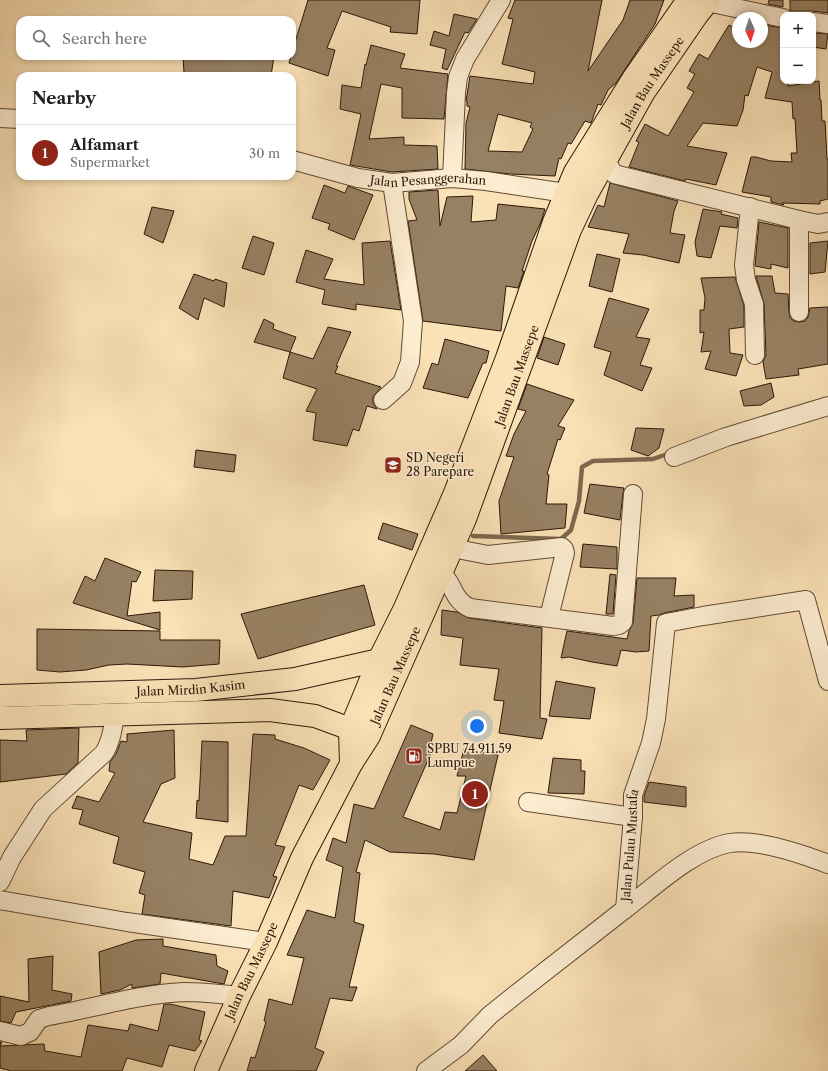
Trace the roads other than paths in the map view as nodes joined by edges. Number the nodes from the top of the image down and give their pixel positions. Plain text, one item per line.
1 (501, 0) edge
2 (701, 1) edge
3 (780, 17) edge
4 (816, 22) edge
5 (828, 24) edge
6 (0, 118) edge
7 (16, 119) edge
8 (296, 161) edge
9 (606, 161) junction
10 (452, 178) junction
11 (392, 184) junction
12 (566, 193) junction
13 (750, 207) junction
14 (799, 220) junction
15 (828, 222) edge
16 (799, 312) dead end
17 (755, 355) dead end
18 (382, 400) dead end
19 (828, 406) edge
20 (674, 457) dead end
21 (633, 494) dead end
22 (452, 548) junction
23 (441, 573) junction
24 (549, 617) junction
25 (379, 660) junction
26 (828, 681) edge
27 (0, 696) edge
28 (115, 715) junction
29 (0, 718) edge
30 (360, 733) junction
31 (528, 802) dead end
32 (633, 817) junction
33 (828, 864) edge
34 (0, 882) edge
35 (0, 900) edge
36 (625, 909) junction
37 (266, 942) junction
38 (239, 996) junction
39 (0, 1031) edge
40 (206, 1071) edge
41 (426, 1071) edge

1 - 10 street
2 - 3 street
2 - 9 highway, Jalan Bau Massepe
2 - 12 highway, Jalan Bau Massepe
4 - 5 street
6 - 7 street
8 - 11 street, Jalan Pesanggerahan
9 - 13 street
9 - 22 highway, Jalan Bau Massepe
10 - 11 street, Jalan Pesanggerahan
10 - 12 street, Jalan Pesanggerahan
11 - 18 street
12 - 25 highway, Jalan Bau Massepe
13 - 14 street
13 - 17 street
14 - 15 street
14 - 16 street
19 - 20 street
21 - 24 street
22 - 23 highway, Jalan Bau Massepe
22 - 24 street
23 - 24 street
23 - 30 highway, Jalan Bau Massepe
25 - 27 highway, Jalan Mirdin Kasim
25 - 30 highway, Jalan Bau Massepe
26 - 32 street, Jalan Pulau Mustafa
28 - 29 highway, Jalan Mirdin Kasim
28 - 30 highway, Jalan Mirdin Kasim
28 - 34 street
30 - 37 highway, Jalan Bau Massepe
31 - 32 street
32 - 36 street, Jalan Pulau Mustafa
33 - 36 street
35 - 37 street
36 - 41 street, Jalan Pulau Mustafa
37 - 38 highway, Jalan Bau Massepe
38 - 39 street
38 - 40 highway, Jalan Bau Massepe

